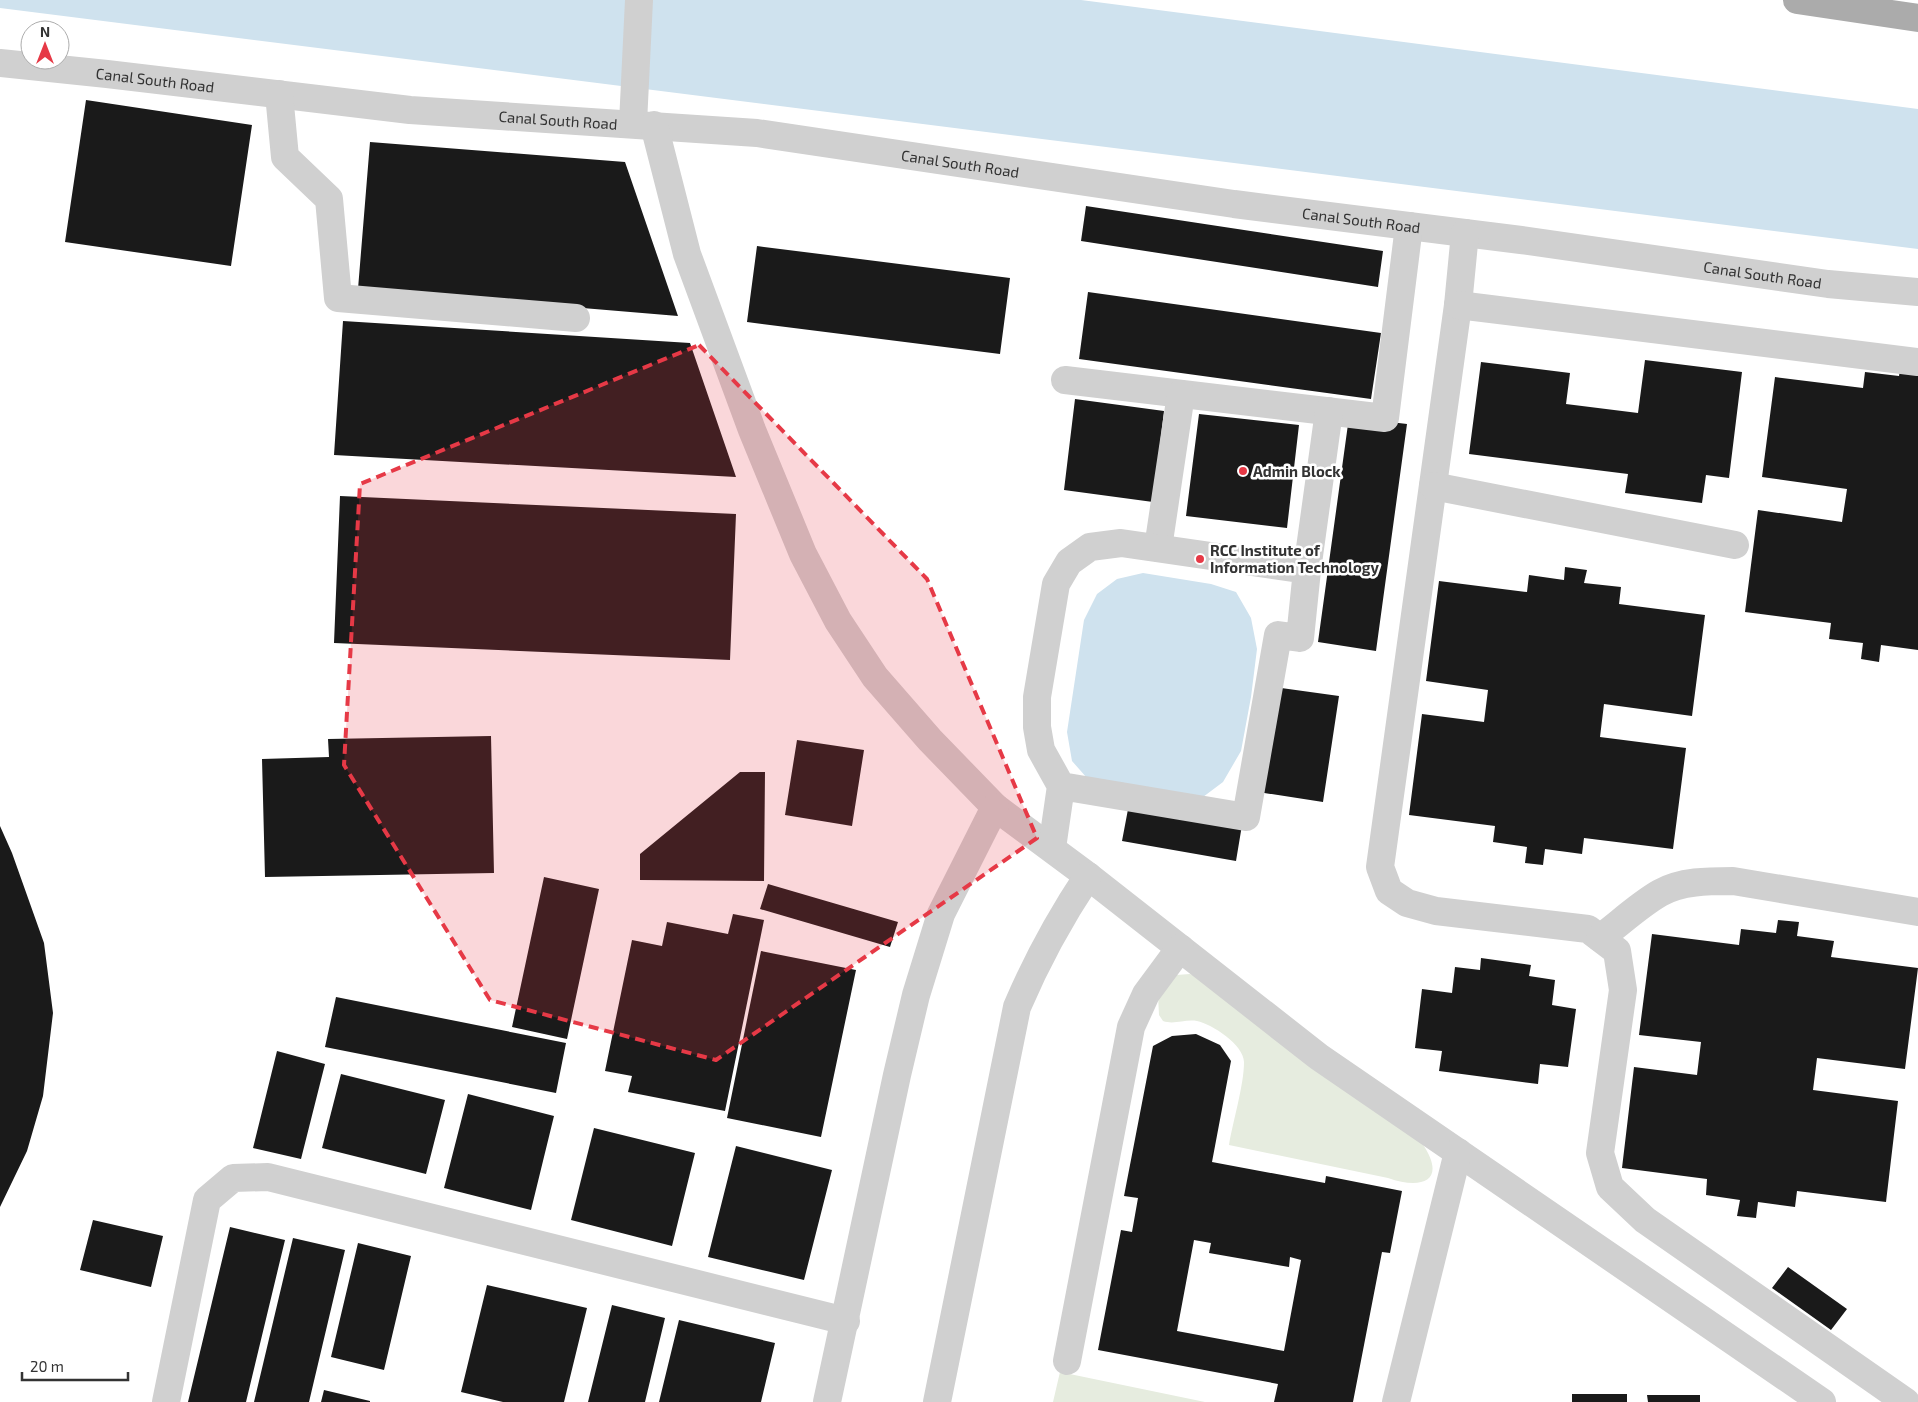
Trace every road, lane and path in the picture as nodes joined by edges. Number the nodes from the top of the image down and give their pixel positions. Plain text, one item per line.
1 (640, 0) edge
2 (1797, 0) edge
3 (1918, 18) edge
4 (0, 63) edge
5 (279, 94) junction
6 (640, 116) junction
7 (1409, 226) junction
8 (1465, 233) junction
9 (1918, 292) edge
10 (1458, 305) junction
11 (576, 318) dead end
12 (1918, 362) edge
13 (1065, 380) dead end
14 (1181, 394) junction
15 (1329, 411) junction
16 (1433, 486) junction
17 (1735, 545) dead end
18 (1158, 548) junction
19 (1307, 570) junction
20 (1061, 786) junction
21 (995, 806) junction
22 (1052, 848) junction
23 (1088, 876) junction
24 (1918, 912) edge
25 (1600, 938) junction
26 (1180, 948) junction
27 (1458, 1152) junction
28 (846, 1321) junction
29 (1067, 1361) dead end
30 (166, 1402) edge
31 (827, 1402) edge
32 (937, 1402) edge
33 (1396, 1402) edge
34 (1822, 1402) edge
35 (1906, 1402) edge

1 - 6 street
2 - 3 main road
4 - 5 street, Canal South Road
5 - 6 street, Canal South Road
5 - 11 street
6 - 7 street, Canal South Road
6 - 21 street
7 - 8 street, Canal South Road
7 - 15 street
8 - 9 street, Canal South Road
8 - 10 street
10 - 12 street
10 - 16 street
13 - 14 street
14 - 15 street
14 - 18 street
15 - 19 street
16 - 17 street
16 - 25 street
18 - 19 street
18 - 20 street
19 - 20 street
20 - 22 street
21 - 22 street
21 - 28 street
22 - 23 street
23 - 26 street
23 - 32 street
24 - 25 street
25 - 35 street
26 - 27 street
26 - 29 street
27 - 33 street
27 - 34 street
28 - 30 street
28 - 31 street

